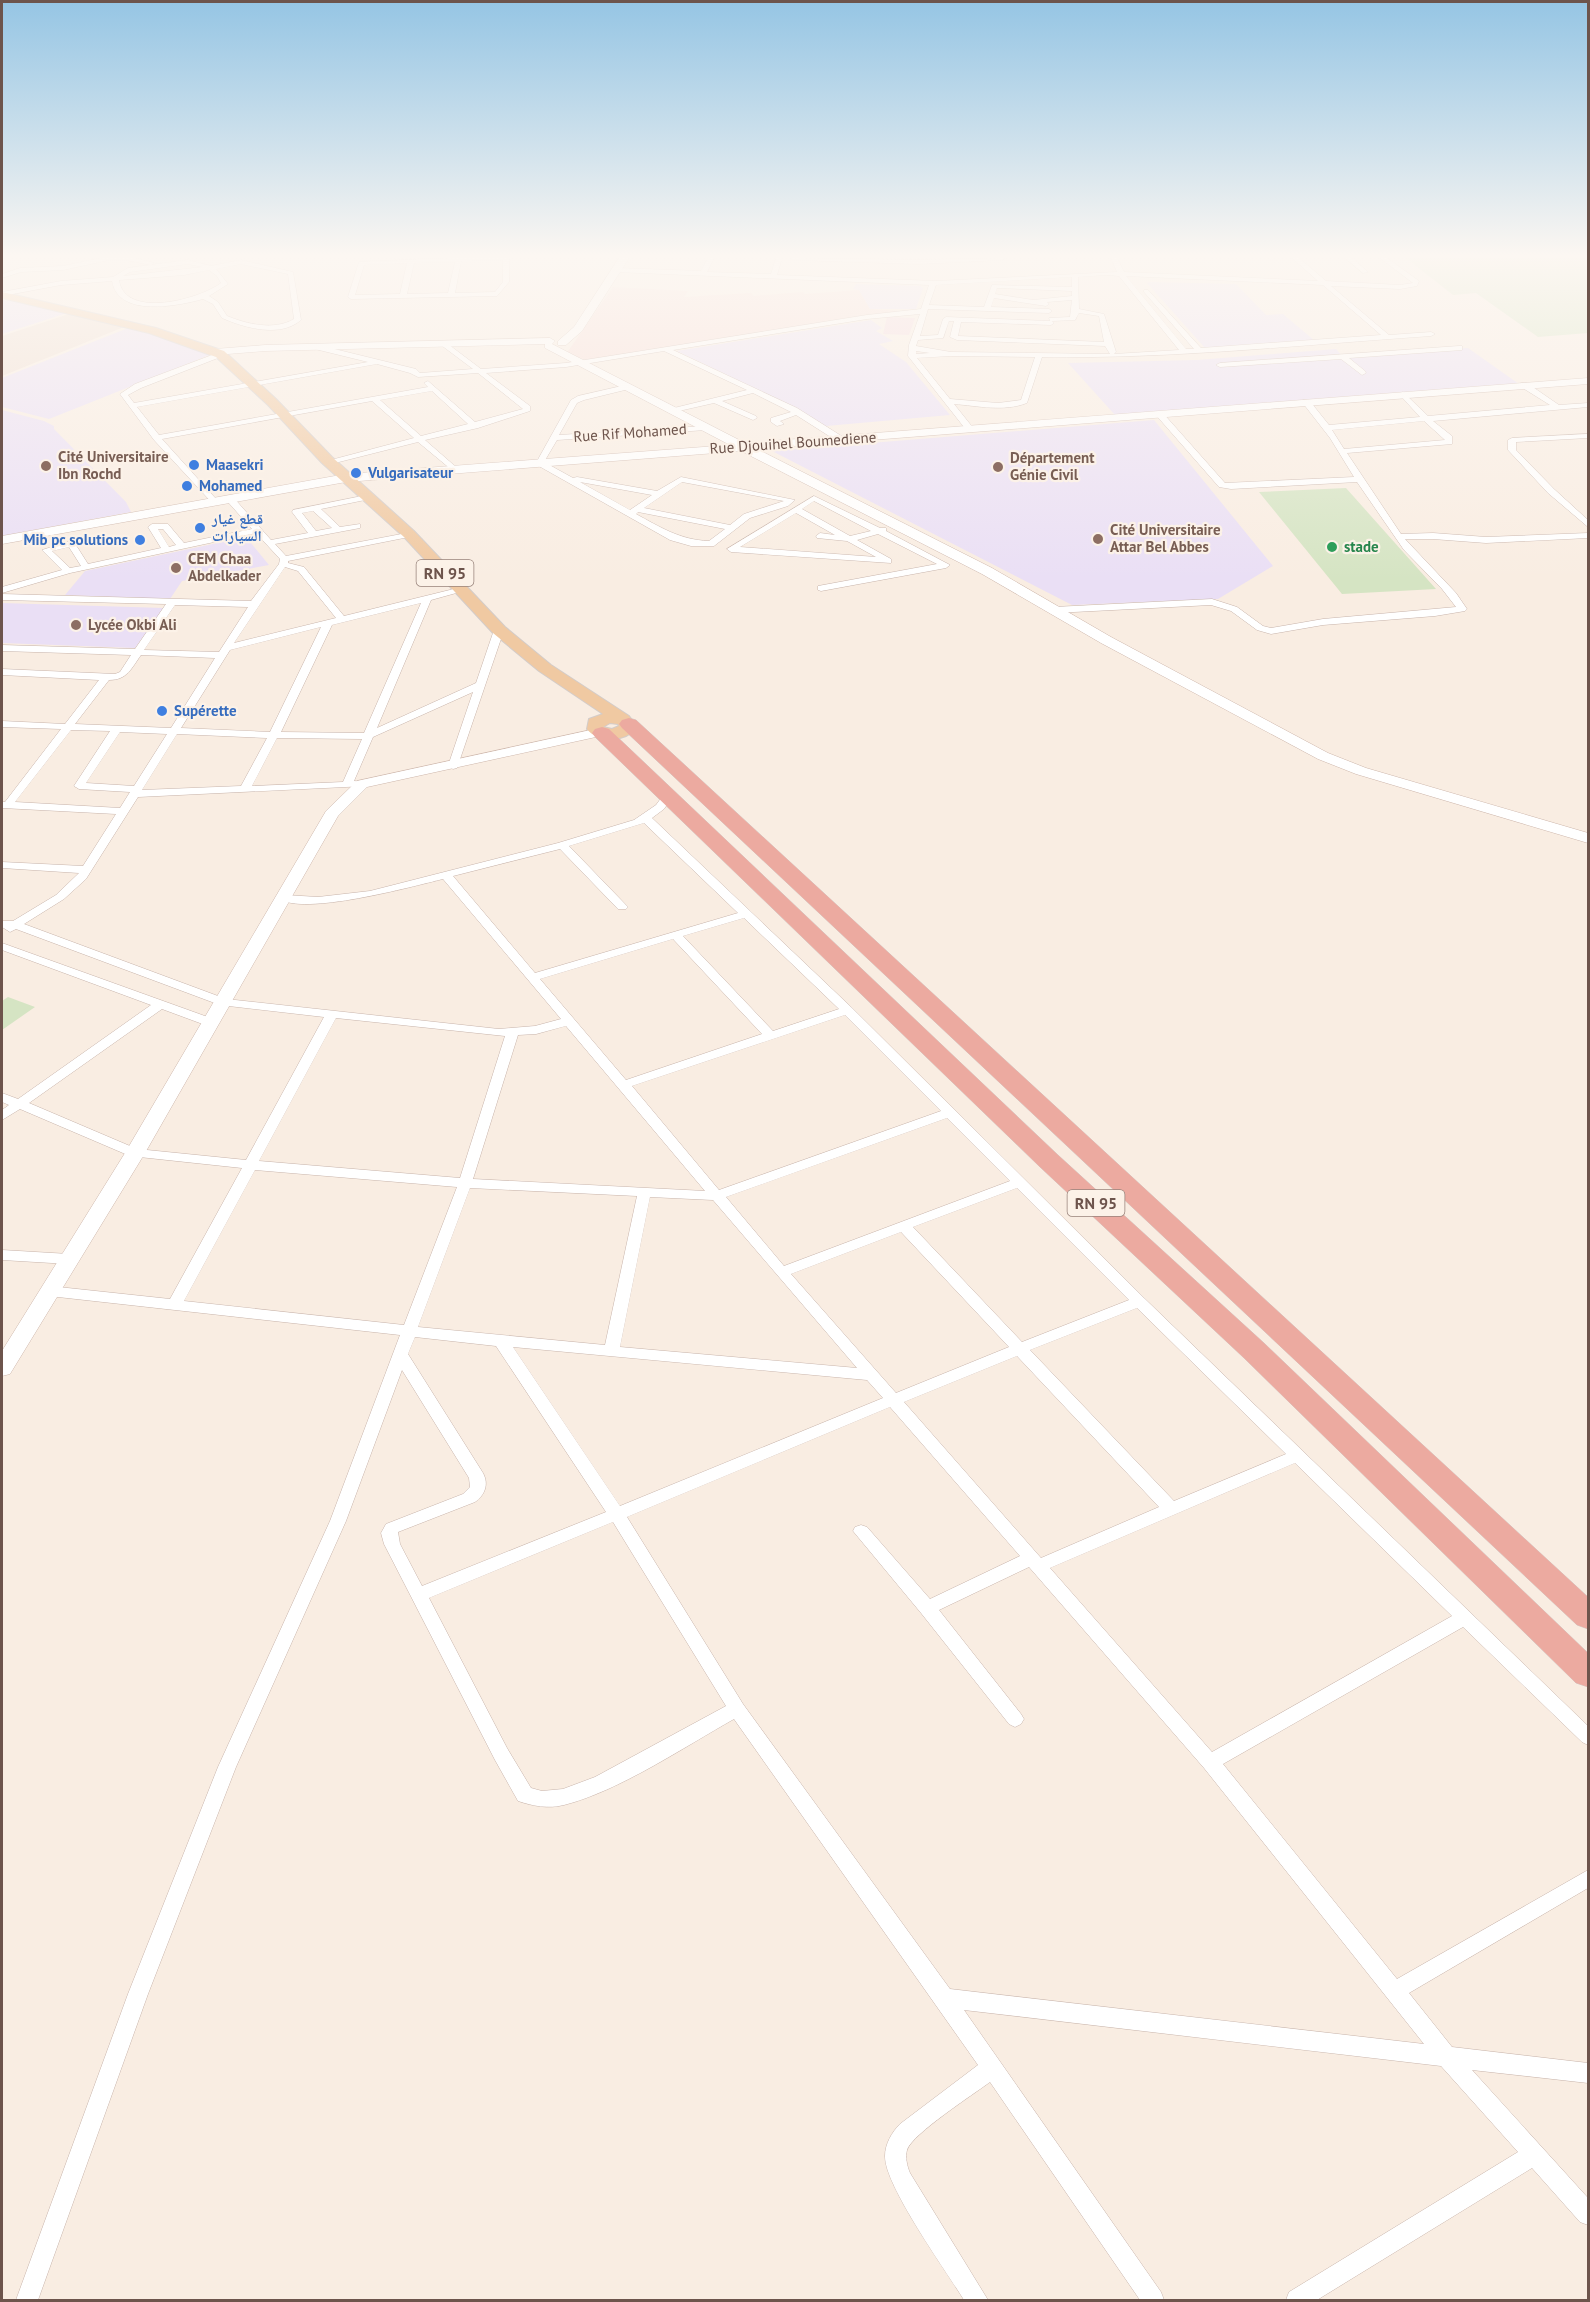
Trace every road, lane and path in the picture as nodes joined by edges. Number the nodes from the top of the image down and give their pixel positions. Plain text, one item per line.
1 (187, 365) edge
2 (231, 365) edge
3 (359, 365) edge
4 (393, 365) edge
5 (472, 365) edge
6 (544, 365) edge
7 (584, 365) edge
8 (698, 365) edge
9 (922, 365) edge
10 (1036, 365) edge
11 (1354, 365) edge
12 (478, 370) junction
13 (1362, 373) dead end
14 (418, 375) junction
15 (1588, 381) edge
16 (252, 384) junction
17 (1524, 385) junction
18 (626, 387) junction
19 (434, 388) junction
20 (753, 391) junction
21 (1403, 393) junction
22 (374, 399) junction
23 (716, 401) junction
24 (947, 401) junction
25 (1306, 402) junction
26 (133, 405) junction
27 (1588, 405) edge
28 (1558, 407) junction
29 (673, 411) junction
30 (796, 412) junction
31 (1159, 414) junction
32 (284, 415) junction
33 (753, 418) dead end
34 (1426, 419) junction
35 (780, 424) dead end
36 (475, 426) junction
37 (706, 428) junction
38 (1326, 428) junction
39 (970, 429) junction
40 (1588, 436) edge
41 (157, 438) junction
42 (554, 438) junction
43 (419, 440) junction
44 (840, 440) junction
45 (746, 447) junction
46 (1344, 451) junction
47 (330, 463) junction
48 (540, 463) junction
49 (453, 469) junction
50 (566, 477) junction
51 (346, 478) junction
52 (1362, 479) junction
53 (658, 494) junction
54 (367, 497) junction
55 (230, 499) junction
56 (214, 502) junction
57 (315, 508) junction
58 (795, 509) junction
59 (633, 511) junction
60 (1584, 515) edge
61 (1588, 524) edge
62 (357, 526) dead end
63 (900, 526) junction
64 (731, 528) junction
65 (256, 530) junction
66 (338, 530) junction
67 (881, 531) junction
68 (314, 534) junction
69 (409, 534) junction
70 (820, 536) dead end
71 (1588, 536) edge
72 (1399, 537) junction
73 (850, 539) junction
74 (2, 540) edge
75 (268, 543) junction
76 (164, 546) junction
77 (182, 546) junction
78 (888, 561) junction
79 (283, 562) junction
80 (84, 563) junction
81 (64, 568) junction
82 (910, 573) junction
83 (2, 583) edge
84 (821, 588) dead end
85 (2, 590) edge
86 (462, 590) junction
87 (2, 597) edge
88 (427, 599) junction
89 (172, 602) junction
90 (254, 604) junction
91 (1054, 610) junction
92 (342, 620) junction
93 (328, 623) junction
94 (498, 630) junction
95 (2, 648) edge
96 (137, 652) junction
97 (224, 652) junction
98 (545, 668) junction
99 (2, 672) edge
100 (106, 677) junction
101 (480, 685) junction
102 (3, 725) edge
103 (68, 727) junction
104 (607, 727) junction
105 (117, 729) junction
106 (174, 732) junction
107 (274, 735) junction
108 (368, 736) junction
109 (453, 766) junction
110 (355, 785) junction
111 (245, 789) junction
112 (136, 792) junction
113 (668, 796) junction
114 (5, 805) edge
115 (124, 811) junction
116 (646, 818) junction
117 (1588, 838) edge
118 (562, 845) junction
119 (2, 865) edge
120 (87, 870) junction
121 (447, 876) junction
122 (285, 898) junction
123 (622, 907) dead end
124 (746, 914) junction
125 (2, 924) edge
126 (15, 925) junction
127 (2, 933) edge
128 (675, 935) junction
129 (2, 946) edge
130 (533, 976) junction
131 (224, 1002) junction
132 (161, 1004) junction
133 (846, 1010) junction
134 (332, 1014) junction
135 (569, 1020) junction
136 (212, 1023) junction
137 (512, 1033) junction
138 (771, 1035) junction
139 (623, 1085) junction
140 (2, 1097) edge
141 (19, 1104) junction
142 (949, 1113) junction
143 (2, 1116) edge
144 (135, 1153) junction
145 (251, 1165) junction
146 (1019, 1182) junction
147 (465, 1183) junction
148 (644, 1194) junction
149 (716, 1196) junction
150 (904, 1227) junction
151 (2, 1255) edge
152 (69, 1259) junction
153 (781, 1272) junction
154 (49, 1291) junction
155 (1139, 1302) junction
156 (175, 1304) junction
157 (410, 1331) junction
158 (501, 1341) junction
159 (1019, 1348) junction
160 (611, 1352) junction
161 (401, 1355) junction
162 (2, 1368) edge
163 (871, 1375) junction
164 (893, 1400) junction
165 (1298, 1455) junction
166 (1172, 1509) junction
167 (618, 1516) junction
168 (861, 1531) dead end
169 (1035, 1562) junction
170 (417, 1595) junction
171 (1584, 1604) edge
172 (927, 1608) junction
173 (1466, 1617) junction
174 (1588, 1673) edge
175 (737, 1709) junction
176 (1015, 1719) dead end
177 (1588, 1737) edge
178 (1210, 1762) junction
179 (1588, 1878) edge
180 (1394, 1991) junction
181 (944, 1998) junction
182 (1448, 2058) junction
183 (992, 2068) junction
184 (1588, 2073) edge
185 (1534, 2154) junction
186 (1588, 2214) edge
187 (27, 2301) edge
188 (977, 2301) edge
189 (1152, 2301) edge
190 (1297, 2301) edge

1 - 26 street
2 - 16 main road
3 - 16 street
4 - 14 street
5 - 12 street
6 - 12 street
7 - 18 main road
8 - 20 street
9 - 24 street
10 - 24 street
11 - 13 street
12 - 14 street
12 - 36 street
14 - 19 street
15 - 17 main road, Rue Djouihel Boumediene
16 - 26 street
16 - 32 main road
17 - 21 main road, Rue Djouihel Boumediene
17 - 28 street
18 - 29 main road
18 - 42 street
19 - 22 street
19 - 36 street
20 - 23 street
20 - 30 street
21 - 25 main road, Rue Djouihel Boumediene
21 - 34 street
22 - 32 street
22 - 43 street
23 - 29 street
23 - 33 street
24 - 39 street
25 - 31 main road, Rue Djouihel Boumediene
25 - 38 street
26 - 41 street
27 - 28 street
28 - 34 street
29 - 37 main road
30 - 35 street
30 - 44 street
31 - 39 main road, Rue Djouihel Boumediene
31 - 52 street
32 - 41 street
32 - 47 main road
34 - 38 street
34 - 46 street
36 - 43 street
37 - 42 street, Rue Rif Mohamed
37 - 45 main road
38 - 46 street
39 - 44 main road, Rue Djouihel Boumediene
40 - 60 street
41 - 56 street
42 - 48 street
43 - 47 street
43 - 49 street
44 - 45 main road, Rue Djouihel Boumediene
45 - 48 main road, Rue Djouihel Boumediene
45 - 63 main road
46 - 52 street
47 - 51 main road
48 - 49 main road, Rue Djouihel Boumediene
48 - 50 street
49 - 51 main road, Rue Djouihel Boumediene
50 - 53 street
50 - 59 street
51 - 54 main road, RN 95
51 - 55 main road, Rue Djouihel Boumediene
52 - 72 street
53 - 59 street
53 - 64 street
54 - 57 street
54 - 69 main road, RN 95
55 - 56 main road, Rue Djouihel Boumediene
55 - 65 street
56 - 74 main road, Rue Djouihel Boumediene
57 - 66 street
57 - 68 street
58 - 67 street
58 - 73 street
58 - 78 street
59 - 64 street
59 - 64 street
60 - 61 street
62 - 66 street
63 - 67 street
63 - 91 main road
65 - 75 street
65 - 77 street
66 - 68 street
67 - 73 street
67 - 82 street
68 - 75 street
69 - 79 street
69 - 86 main road, RN 95
70 - 73 street
71 - 72 street
72 - 91 street
73 - 78 street
75 - 79 street
76 - 77 street
76 - 77 street
76 - 80 street
78 - 82 street
79 - 90 street
79 - 92 street
80 - 81 street
80 - 81 street
81 - 83 street
81 - 85 street
82 - 84 street
86 - 88 street
86 - 94 main road, RN 95
87 - 89 street
88 - 92 street
88 - 108 street
89 - 90 street
89 - 96 street
90 - 97 street
91 - 117 main road
92 - 93 street
93 - 97 street
93 - 107 street
94 - 98 main road, RN 95
94 - 101 street
95 - 96 street
96 - 97 street
96 - 100 street
97 - 106 street
98 - 104 main road, RN 95
98 - 104 main road, RN 95
99 - 100 street
100 - 103 street
101 - 108 street
101 - 109 street
102 - 103 street
103 - 105 street
103 - 114 street
104 - 109 main road
104 - 113 highway, RN 95
104 - 171 highway, RN 95
105 - 106 street
105 - 112 street
106 - 107 street
106 - 112 street
107 - 108 street
107 - 111 street
108 - 110 street
109 - 110 main road
110 - 111 street
110 - 122 main road
111 - 112 street
112 - 115 street
113 - 116 street
113 - 174 highway, RN 95
114 - 115 street
115 - 120 street
116 - 118 street
116 - 124 street
118 - 121 street
118 - 123 street
119 - 120 street
120 - 126 street
121 - 122 street
121 - 130 street
122 - 131 main road
124 - 128 street
124 - 133 street
125 - 126 street
126 - 127 street
126 - 131 street
128 - 130 street
128 - 138 street
129 - 132 street
130 - 135 street
131 - 134 street
131 - 136 main road
132 - 136 street
132 - 141 street
133 - 138 street
133 - 142 street
134 - 137 street
134 - 145 street
135 - 137 street
135 - 139 street
136 - 144 main road
137 - 147 street
138 - 139 street
139 - 149 street
140 - 141 street
141 - 143 street
141 - 144 street
142 - 146 street
142 - 149 street
144 - 145 street
144 - 152 main road
145 - 147 street
145 - 156 street
146 - 150 street
146 - 155 street
147 - 148 street
147 - 157 street
148 - 149 street
148 - 160 street
149 - 153 street
150 - 153 street
150 - 159 street
151 - 152 street
152 - 154 main road
153 - 163 street
154 - 156 street
154 - 162 main road
155 - 159 street
155 - 165 street
156 - 157 street
157 - 158 street
157 - 161 street
158 - 160 street
158 - 167 street
159 - 164 street
159 - 166 street
160 - 163 street
161 - 170 street
161 - 187 street
163 - 164 street
164 - 167 street
164 - 169 street
165 - 166 street
165 - 173 street
166 - 169 street
167 - 170 street
167 - 175 street
168 - 172 street
169 - 172 street
169 - 178 street
170 - 175 street
172 - 176 street
173 - 177 street
173 - 178 street
175 - 181 street
178 - 180 street
179 - 180 street
180 - 182 street
181 - 182 street
181 - 183 street
182 - 184 street
182 - 185 street
183 - 188 street
183 - 189 street
185 - 186 street
185 - 190 street

